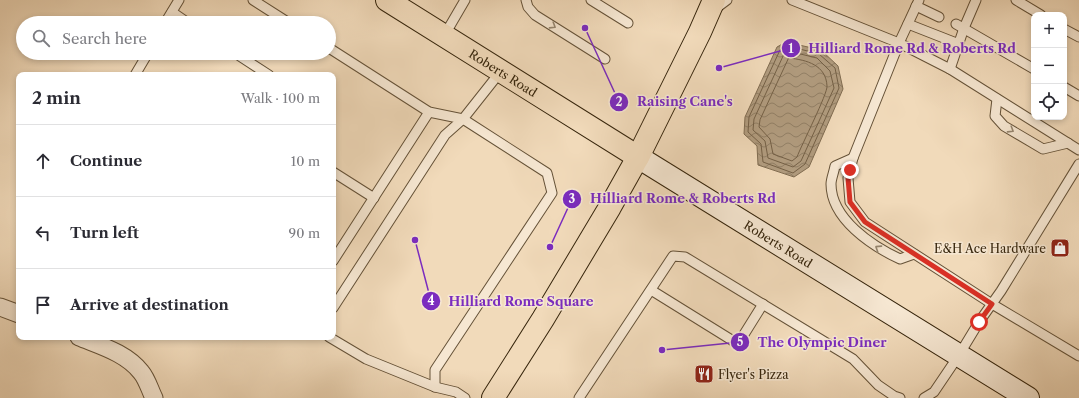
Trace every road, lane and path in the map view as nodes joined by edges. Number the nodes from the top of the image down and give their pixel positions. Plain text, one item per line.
1 (179, 0) edge
2 (253, 0) edge
3 (387, 0) edge
4 (465, 0) edge
5 (526, 0) edge
6 (591, 0) edge
7 (728, 0) edge
8 (792, 0) edge
9 (1016, 0) edge
10 (917, 3) edge
11 (971, 3) edge
12 (711, 7) edge
13 (172, 12) junction
14 (1036, 12) edge
15 (169, 16) edge
16 (178, 16) edge
17 (278, 16) edge
18 (939, 17) dead end
19 (628, 23) dead end
20 (908, 24) junction
21 (960, 26) junction
22 (1067, 30) edge
23 (444, 36) junction
24 (1079, 37) edge
25 (899, 43) junction
26 (959, 44) junction
27 (336, 52) edge
28 (605, 59) dead end
29 (144, 60) edge
30 (246, 60) edge
31 (1031, 67) edge
32 (950, 69) junction
33 (501, 70) junction
34 (137, 72) edge
35 (264, 72) edge
36 (1067, 89) edge
37 (1079, 96) edge
38 (998, 99) junction
39 (429, 112) junction
40 (463, 119) junction
41 (1068, 143) junction
42 (1079, 150) edge
43 (638, 157) junction
44 (853, 158) junction
45 (1079, 164) edge
46 (336, 174) edge
47 (374, 198) junction
48 (914, 254) junction
49 (336, 256) edge
50 (651, 290) junction
51 (336, 303) edge
52 (763, 304) junction
53 (992, 304) junction
54 (0, 307) edge
55 (16, 313) edge
56 (87, 340) edge
57 (334, 340) edge
58 (959, 355) junction
59 (1079, 356) edge
60 (435, 387) junction
61 (154, 398) edge
62 (465, 398) edge
63 (493, 398) edge
64 (579, 398) edge
65 (900, 398) edge
66 (924, 398) edge
67 (1028, 398) edge

1 - 13 lane
2 - 17 lane
3 - 23 main road, Roberts Road
4 - 23 lane
5 -> 28 lane
6 - 19 lane
7 - 12 lane
8 - 25 lane
9 - 14 lane
10 - 18 lane
10 - 20 lane
11 - 21 lane
12 - 43 main road
13 - 15 lane
13 - 16 lane
20 - 25 lane
20 - 26 lane
21 - 26 lane
21 - 31 lane
22 - 24 lane
23 - 33 main road, Roberts Road
25 - 32 lane
25 - 44 lane
26 - 32 lane
27 - 39 lane
29 - 34 lane
30 - 35 lane
32 - 38 lane
33 - 40 lane
33 - 43 main road, Roberts Road
36 - 37 lane
38 - 41 lane
38 -> 41 lane
39 - 40 lane
39 - 47 lane
40 - 51 lane
40 - 60 lane
41 - 42 lane
43 - 58 main road, Roberts Road
43 - 63 main road
44 - 48 lane
48 -> 44 lane
45 - 53 lane
46 - 47 lane
47 - 49 lane
48 - 53 lane
50 - 52 lane
50 - 52 lane
50 - 64 lane
52 - 65 lane
53 - 58 lane
53 - 59 lane
54 - 55 street
56 - 61 street
57 - 60 lane
58 - 66 lane
58 - 67 main road, Roberts Road
60 - 62 lane

